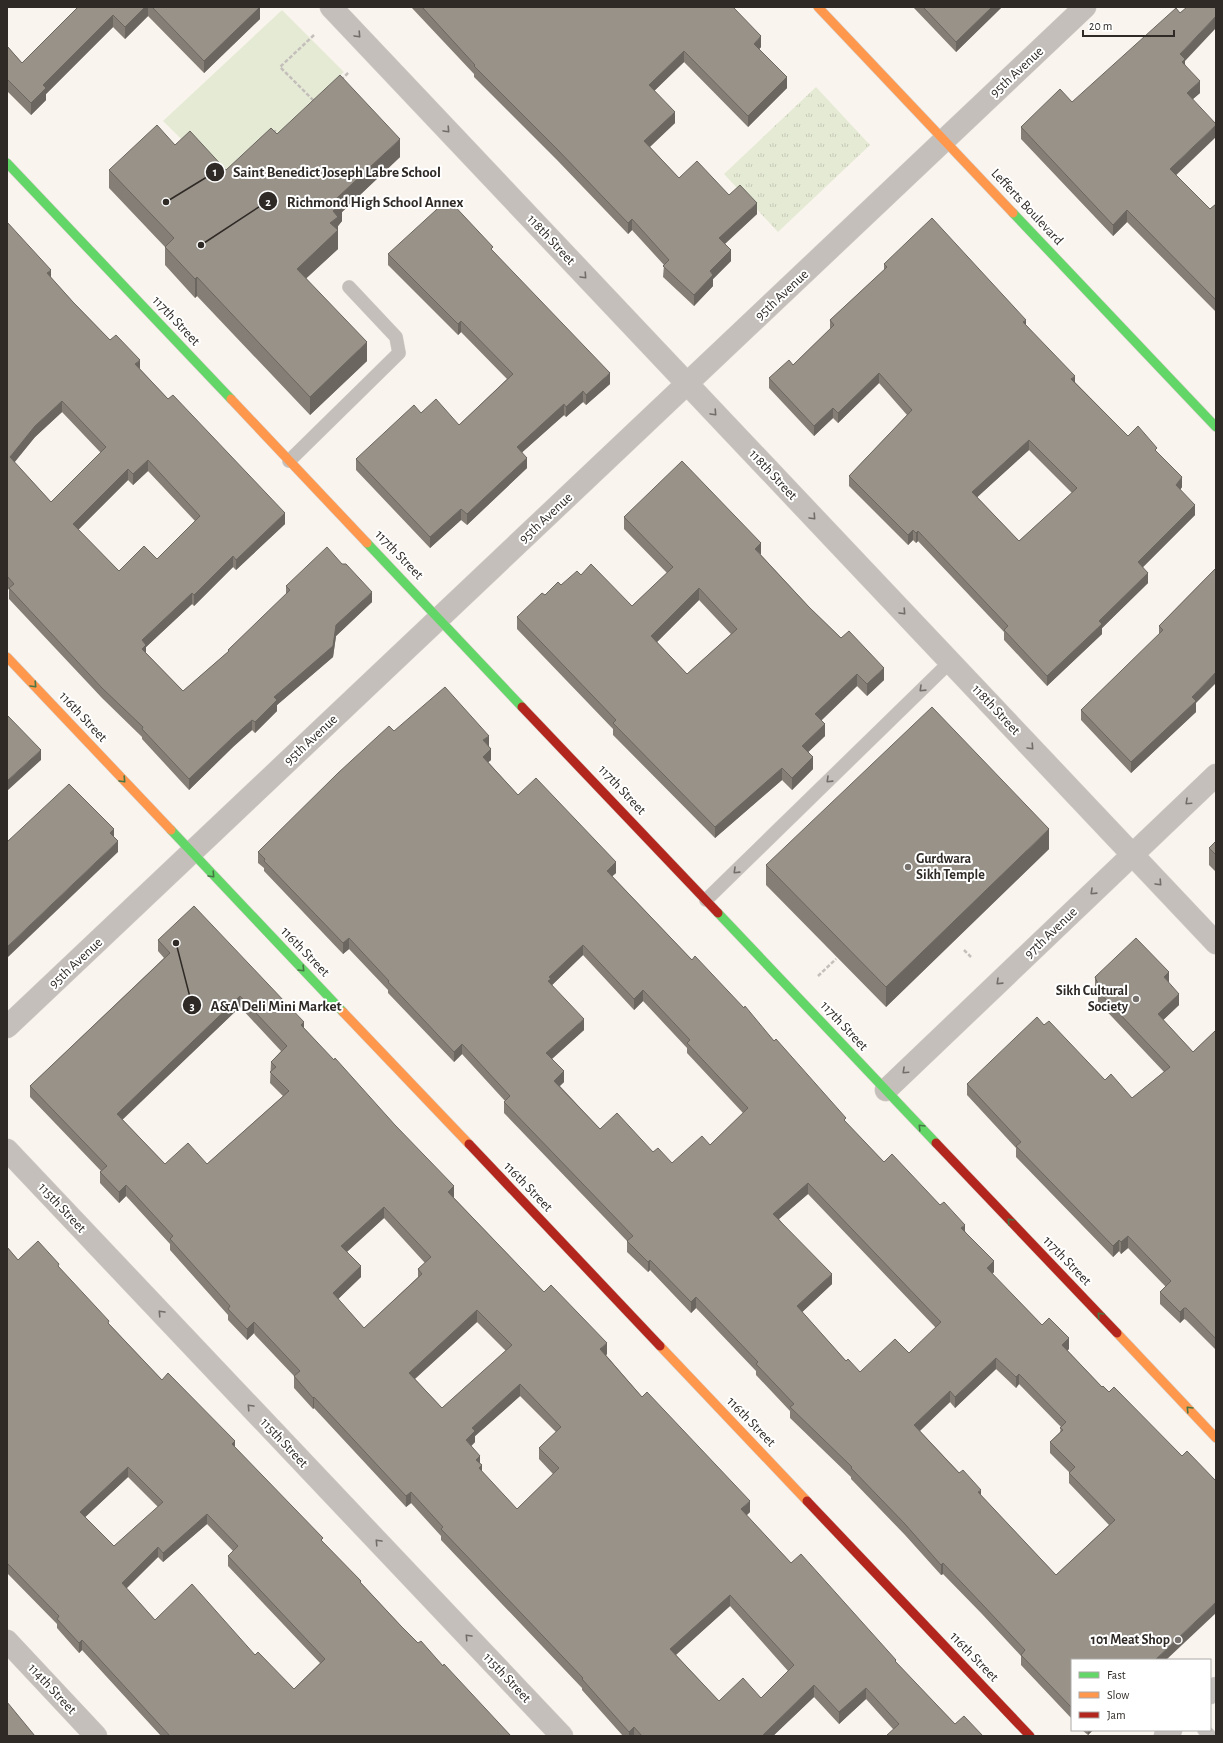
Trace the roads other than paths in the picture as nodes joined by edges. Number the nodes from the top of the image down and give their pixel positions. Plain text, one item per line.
1 (331, 7) edge
2 (818, 7) edge
3 (1085, 7) edge
4 (945, 141) junction
5 (7, 163) edge
6 (349, 287) dead end
7 (687, 385) junction
8 (1216, 427) edge
9 (289, 461) junction
10 (440, 618) junction
11 (7, 657) edge
12 (950, 662) junction
13 (1216, 775) edge
14 (192, 853) junction
15 (1133, 854) junction
16 (706, 900) junction
17 (1216, 942) edge
18 (7, 1027) edge
19 (886, 1090) junction
20 (7, 1150) edge
21 (1216, 1438) edge
22 (7, 1641) edge
23 (96, 1736) edge
24 (562, 1736) edge
25 (1030, 1736) edge

1 -> 7 street, 118th Street
2 - 4 street, Lefferts Boulevard
3 - 4 street, 95th Avenue
4 - 7 street, 95th Avenue
4 - 8 street, Lefferts Boulevard
5 - 9 street, 117th Street
6 - 9 lane
7 - 10 street, 95th Avenue
7 -> 12 street, 118th Street
9 - 10 street, 117th Street
10 - 14 street, 95th Avenue
10 - 16 street, 117th Street
11 -> 14 street, 116th Street
12 -> 15 street, 118th Street
12 -> 16 lane
13 -> 15 street, 97th Avenue
14 - 18 street, 95th Avenue
14 -> 25 street, 116th Street
15 -> 17 street, 118th Street
15 -> 19 street, 97th Avenue
16 - 19 street, 117th Street
21 -> 19 street, 117th Street
24 -> 20 street, 115th Street
22 - 23 street, 114th Street

